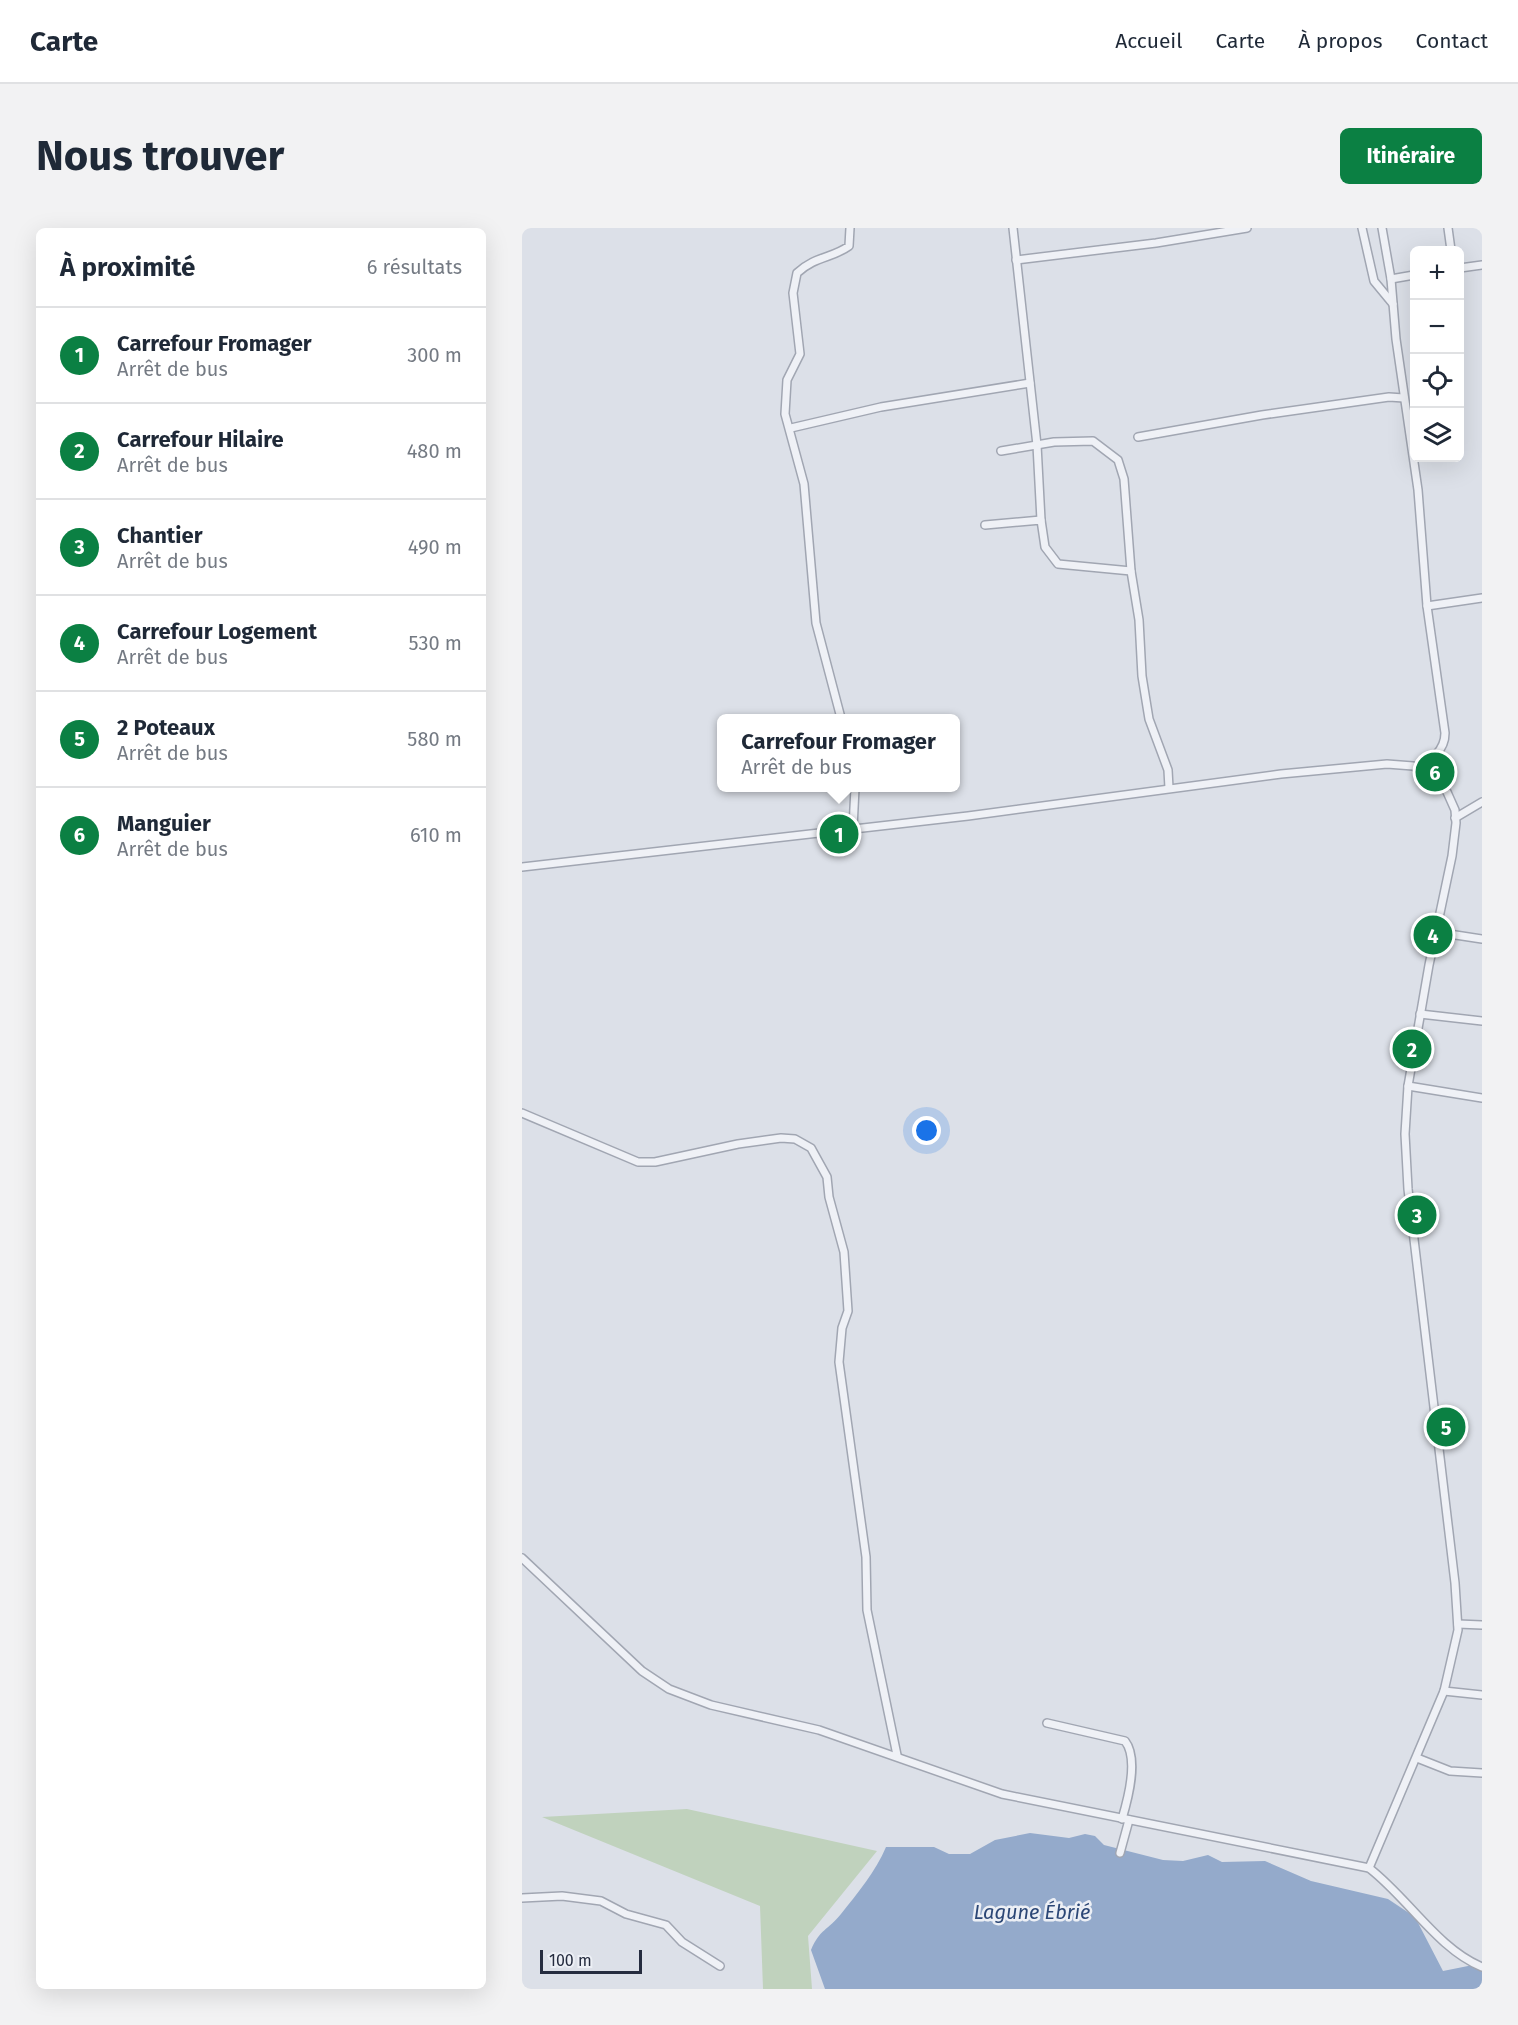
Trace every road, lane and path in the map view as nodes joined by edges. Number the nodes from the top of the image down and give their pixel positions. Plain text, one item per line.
1 (850, 228) edge
2 (1013, 228) edge
3 (1247, 228) edge
4 (1362, 228) edge
5 (1382, 228) edge
6 (1448, 228) edge
7 (1223, 229) edge
8 (1450, 246) edge
9 (1016, 260) junction
10 (1482, 265) edge
11 (1464, 267) edge
12 (1410, 276) edge
13 (1391, 279) junction
14 (1393, 304) junction
15 (1030, 383) junction
16 (1404, 398) junction
17 (791, 429) junction
18 (1138, 437) dead end
19 (1037, 445) junction
20 (1001, 451) dead end
21 (1041, 520) junction
22 (985, 525) dead end
23 (1131, 571) junction
24 (1482, 598) edge
25 (1427, 606) junction
26 (839, 714) edge
27 (1417, 768) junction
28 (1169, 788) junction
29 (855, 792) edge
30 (1482, 802) edge
31 (1455, 818) junction
32 (854, 828) junction
33 (522, 867) edge
34 (1436, 932) junction
35 (1482, 939) edge
36 (1420, 1014) junction
37 (1482, 1022) edge
38 (1408, 1086) junction
39 (1482, 1098) edge
40 (522, 1113) edge
41 (522, 1558) edge
42 (1458, 1624) junction
43 (1482, 1625) edge
44 (1444, 1691) junction
45 (1482, 1695) edge
46 (1047, 1723) dead end
47 (897, 1755) junction
48 (1417, 1758) junction
49 (1482, 1773) edge
50 (1126, 1819) junction
51 (1120, 1853) dead end
52 (1369, 1868) junction
53 (522, 1898) edge
54 (720, 1966) dead end
55 (1482, 1967) edge

1 - 17 street
2 - 9 street
3 - 7 street
4 - 14 street
5 - 13 street
6 - 8 street
7 - 9 street
9 - 15 street
10 - 11 street
12 - 13 street
13 - 14 street
14 - 16 street
15 - 17 street
15 - 19 street
16 - 18 street
16 - 25 street
17 - 26 street
19 - 20 street
19 - 21 street
19 - 23 street
21 - 22 street
21 - 23 street
23 - 28 street
24 - 25 street
25 - 27 street
27 - 28 street
27 - 31 street
28 - 32 street
29 - 32 street
30 - 31 street
31 - 34 street
32 - 33 street
34 - 35 street
34 - 36 street
36 - 37 street
36 - 38 street
38 - 39 street
38 - 42 street
40 - 47 street
41 - 47 street
42 - 43 street
42 - 44 street
44 - 45 street
44 - 48 street
46 - 50 street
47 - 50 street
48 - 49 street
48 - 52 street
50 - 51 street
50 - 52 street
52 - 55 street
53 - 54 street

